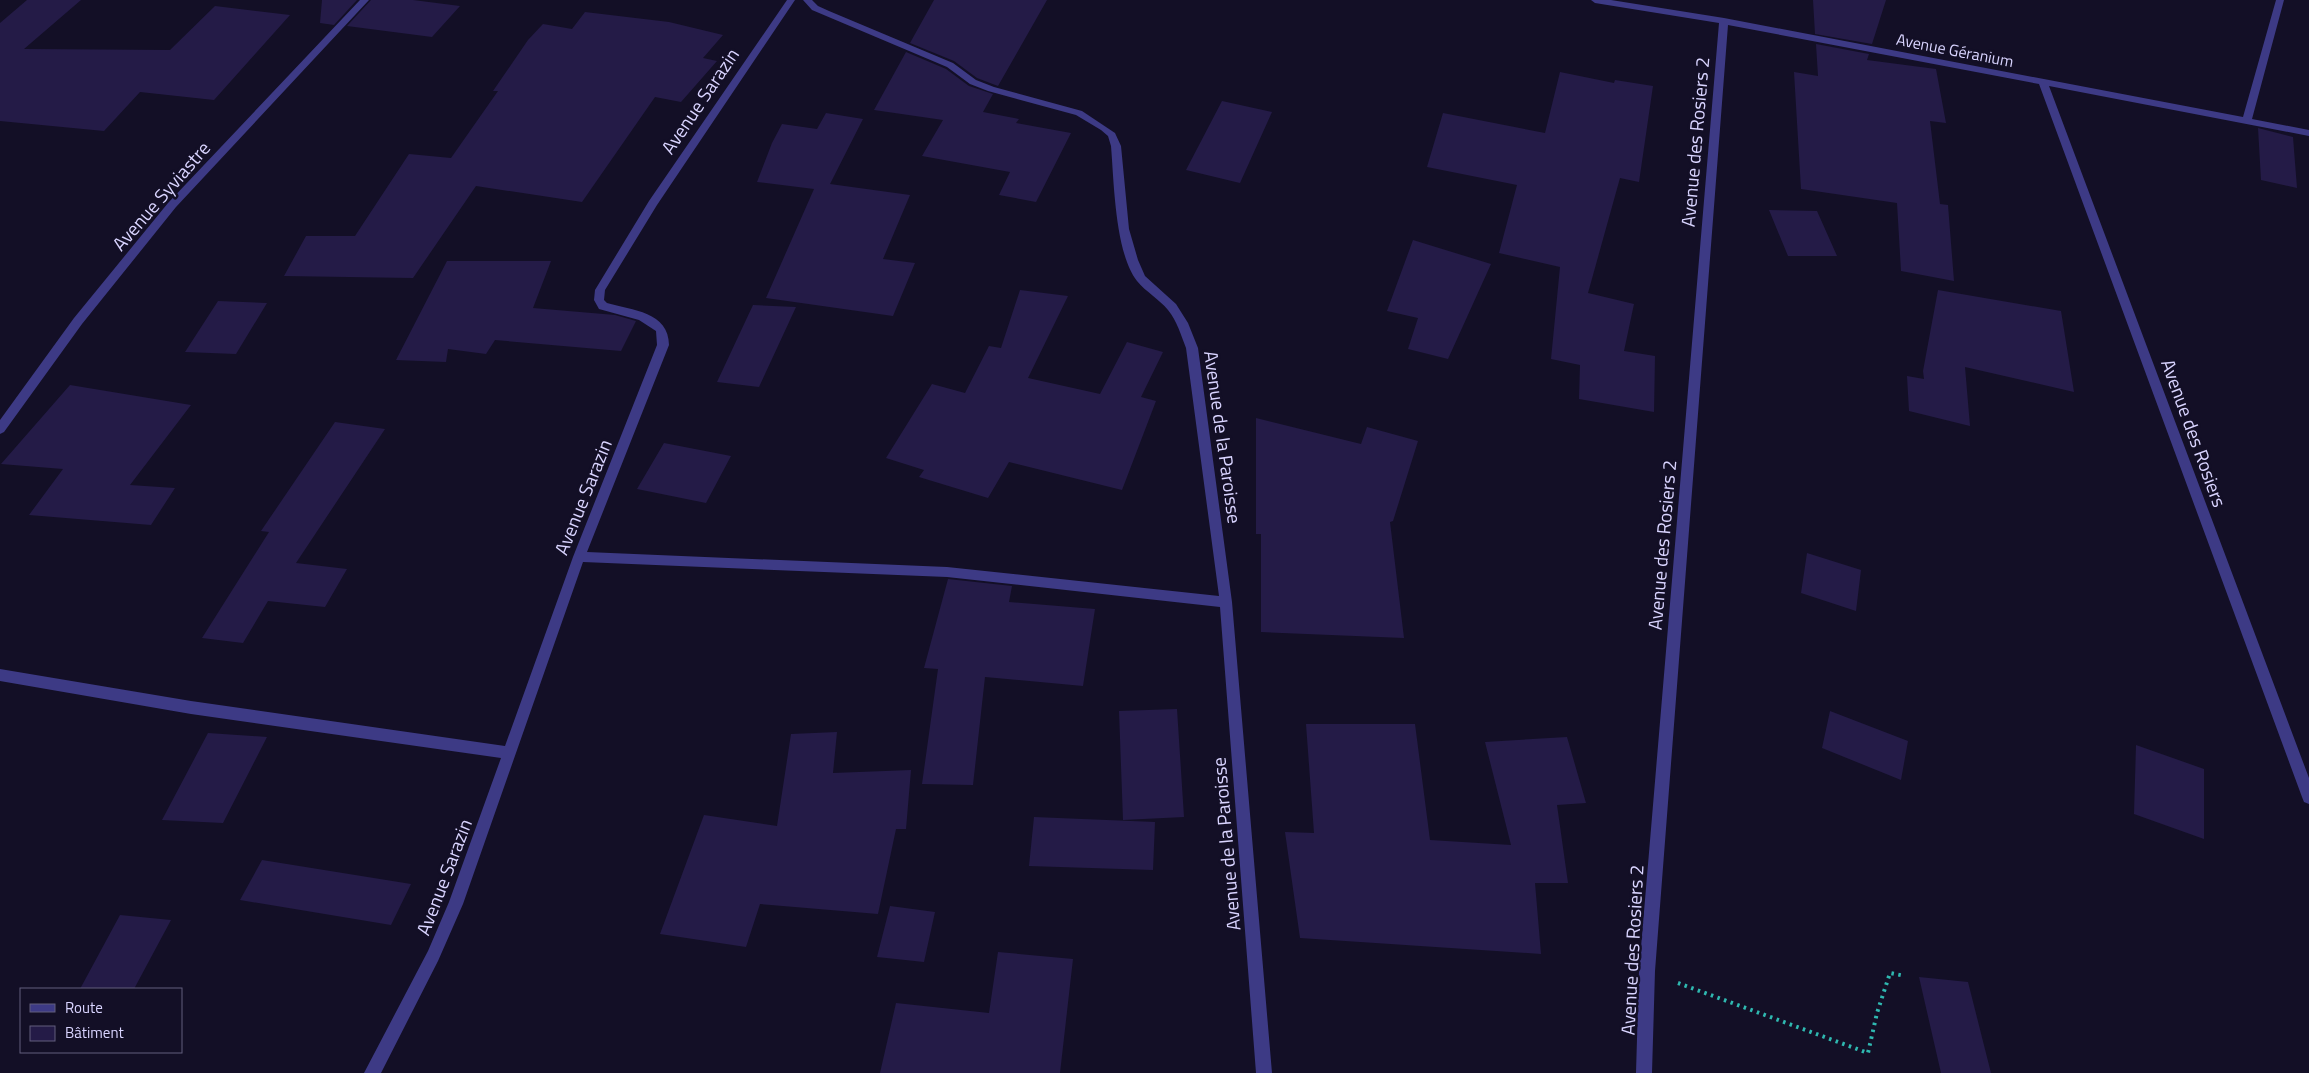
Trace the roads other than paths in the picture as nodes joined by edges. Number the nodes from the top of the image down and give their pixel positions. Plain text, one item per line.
1 (365, 0) edge
2 (791, 0) edge
3 (807, 0) edge
4 (1595, 0) edge
5 (2280, 0) edge
6 (1724, 21) junction
7 (2043, 82) junction
8 (2247, 120) junction
9 (2309, 133) edge
10 (0, 429) edge
11 (579, 557) junction
12 (1226, 602) junction
13 (0, 675) edge
14 (510, 752) junction
15 (2309, 797) edge
16 (372, 1073) edge
17 (1264, 1073) edge
18 (1644, 1073) edge

1 - 10 street, Avenue Syviastre
2 - 11 street, Avenue Sarazin
3 - 12 street, Avenue de la Paroisse
4 - 6 street, Avenue Géranium
5 - 8 street
6 - 7 street, Avenue Géranium
6 - 18 street, Avenue des Rosiers 2
7 - 8 street, Avenue Géranium
7 - 15 street, Avenue des Rosiers
8 - 9 street, Avenue Géranium
11 - 12 street
11 - 14 street, Avenue Sarazin
12 - 17 street, Avenue de la Paroisse
13 - 14 street
14 - 16 street, Avenue Sarazin

